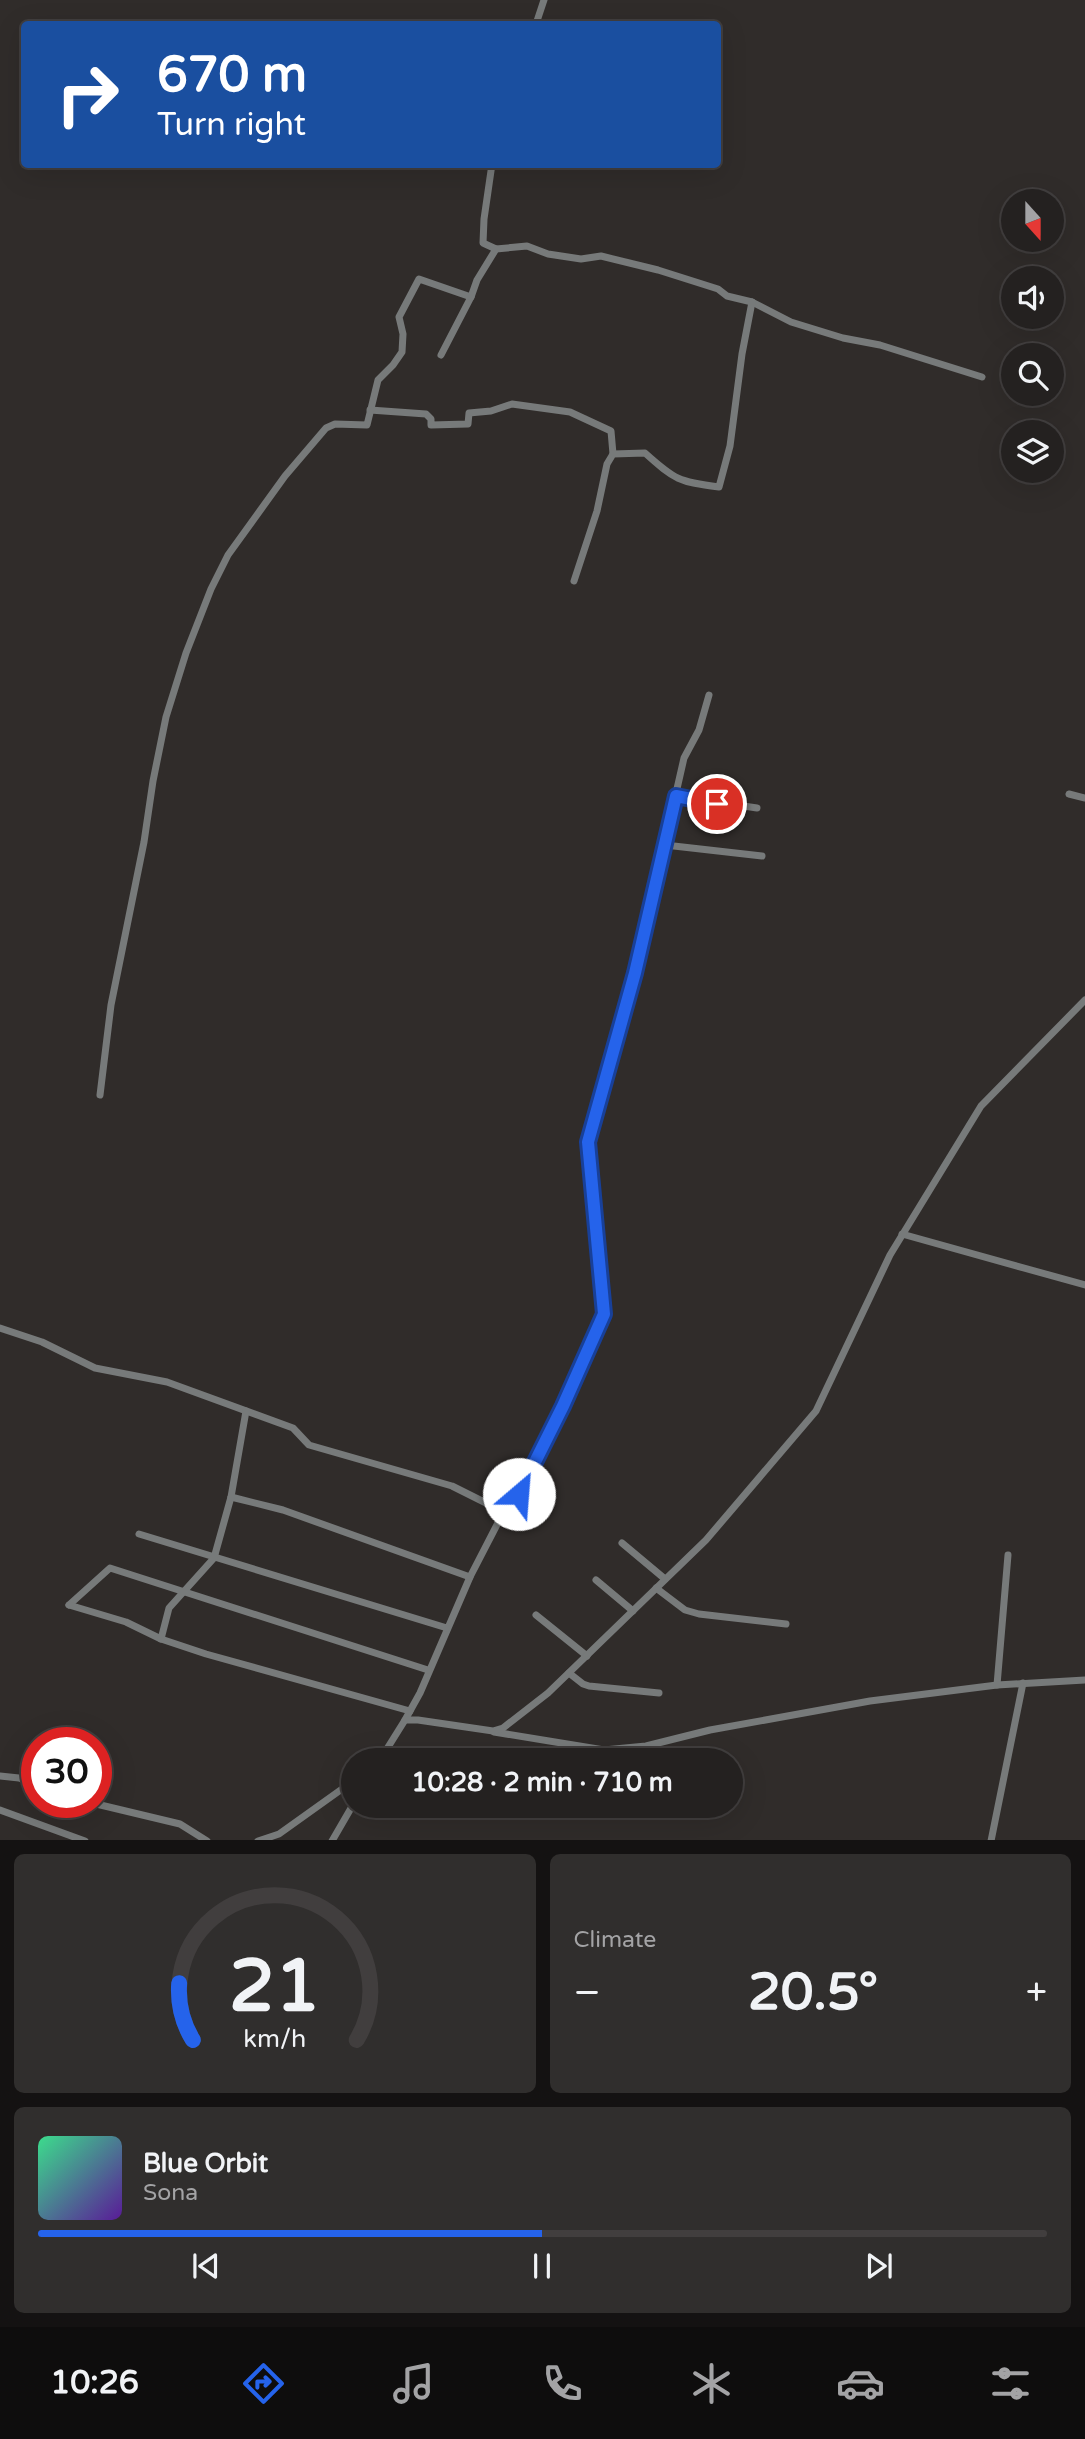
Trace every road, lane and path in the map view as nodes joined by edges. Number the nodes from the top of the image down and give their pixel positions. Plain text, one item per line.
1 (544, 0) edge
2 (537, 21) edge
3 (491, 168) edge
4 (496, 249) junction
5 (471, 297) junction
6 (752, 302) junction
7 (442, 355) dead end
8 (982, 377) dead end
9 (370, 410) junction
10 (613, 454) junction
11 (574, 581) dead end
12 (709, 695) dead end
13 (1069, 793) dead end
14 (676, 796) junction
15 (1085, 798) edge
16 (757, 808) dead end
17 (665, 845) junction
18 (762, 856) dead end
19 (1085, 1000) edge
20 (100, 1095) dead end
21 (902, 1234) junction
22 (1085, 1285) edge
23 (0, 1328) edge
24 (246, 1411) junction
25 (231, 1497) junction
26 (502, 1514) junction
27 (139, 1534) dead end
28 (622, 1543) dead end
29 (1008, 1555) dead end
30 (214, 1558) junction
31 (470, 1577) junction
32 (666, 1579) junction
33 (596, 1580) dead end
34 (656, 1588) junction
35 (184, 1591) junction
36 (633, 1611) junction
37 (536, 1615) dead end
38 (786, 1624) dead end
39 (447, 1628) junction
40 (161, 1639) junction
41 (587, 1656) junction
42 (428, 1670) junction
43 (569, 1673) junction
44 (1085, 1680) edge
45 (1023, 1683) junction
46 (997, 1685) junction
47 (659, 1693) dead end
48 (410, 1711) junction
49 (405, 1720) junction
50 (493, 1731) junction
51 (388, 1748) edge
52 (0, 1776) edge
53 (21, 1779) edge
54 (341, 1790) edge
55 (112, 1808) edge
56 (0, 1810) edge
57 (345, 1818) edge
58 (85, 1840) edge
59 (207, 1840) edge
60 (258, 1840) edge
61 (332, 1840) edge
62 (991, 1840) edge

1 - 2 street
3 - 4 street
4 - 5 street
4 - 6 street
5 - 7 street
5 - 9 street
6 - 8 street
6 - 10 street
9 - 10 street
9 - 20 street
10 - 11 street
12 - 14 street
13 - 15 street
14 - 16 street
14 - 17 street
17 - 18 street
17 - 26 street
19 - 21 street
21 - 22 street
21 - 32 street
23 - 24 street
24 - 25 street
24 - 26 street
25 - 30 street
25 - 31 street
26 - 31 street
27 - 30 street
28 - 32 street
29 - 46 street
30 - 35 street
30 - 39 street
31 - 39 street
32 - 34 street
33 - 36 street
34 - 36 street
34 - 38 street
35 - 40 street
35 - 40 street
35 - 42 street
36 - 41 street
37 - 41 street
39 - 42 street
40 - 48 street
41 - 43 street
42 - 48 street
43 - 47 street
43 - 50 street
44 - 45 street
45 - 46 street
45 - 62 street
46 - 50 street
48 - 49 street
49 - 50 street
49 - 51 street
52 - 53 street
54 - 60 street
55 - 59 street
56 - 58 street
57 - 61 street

